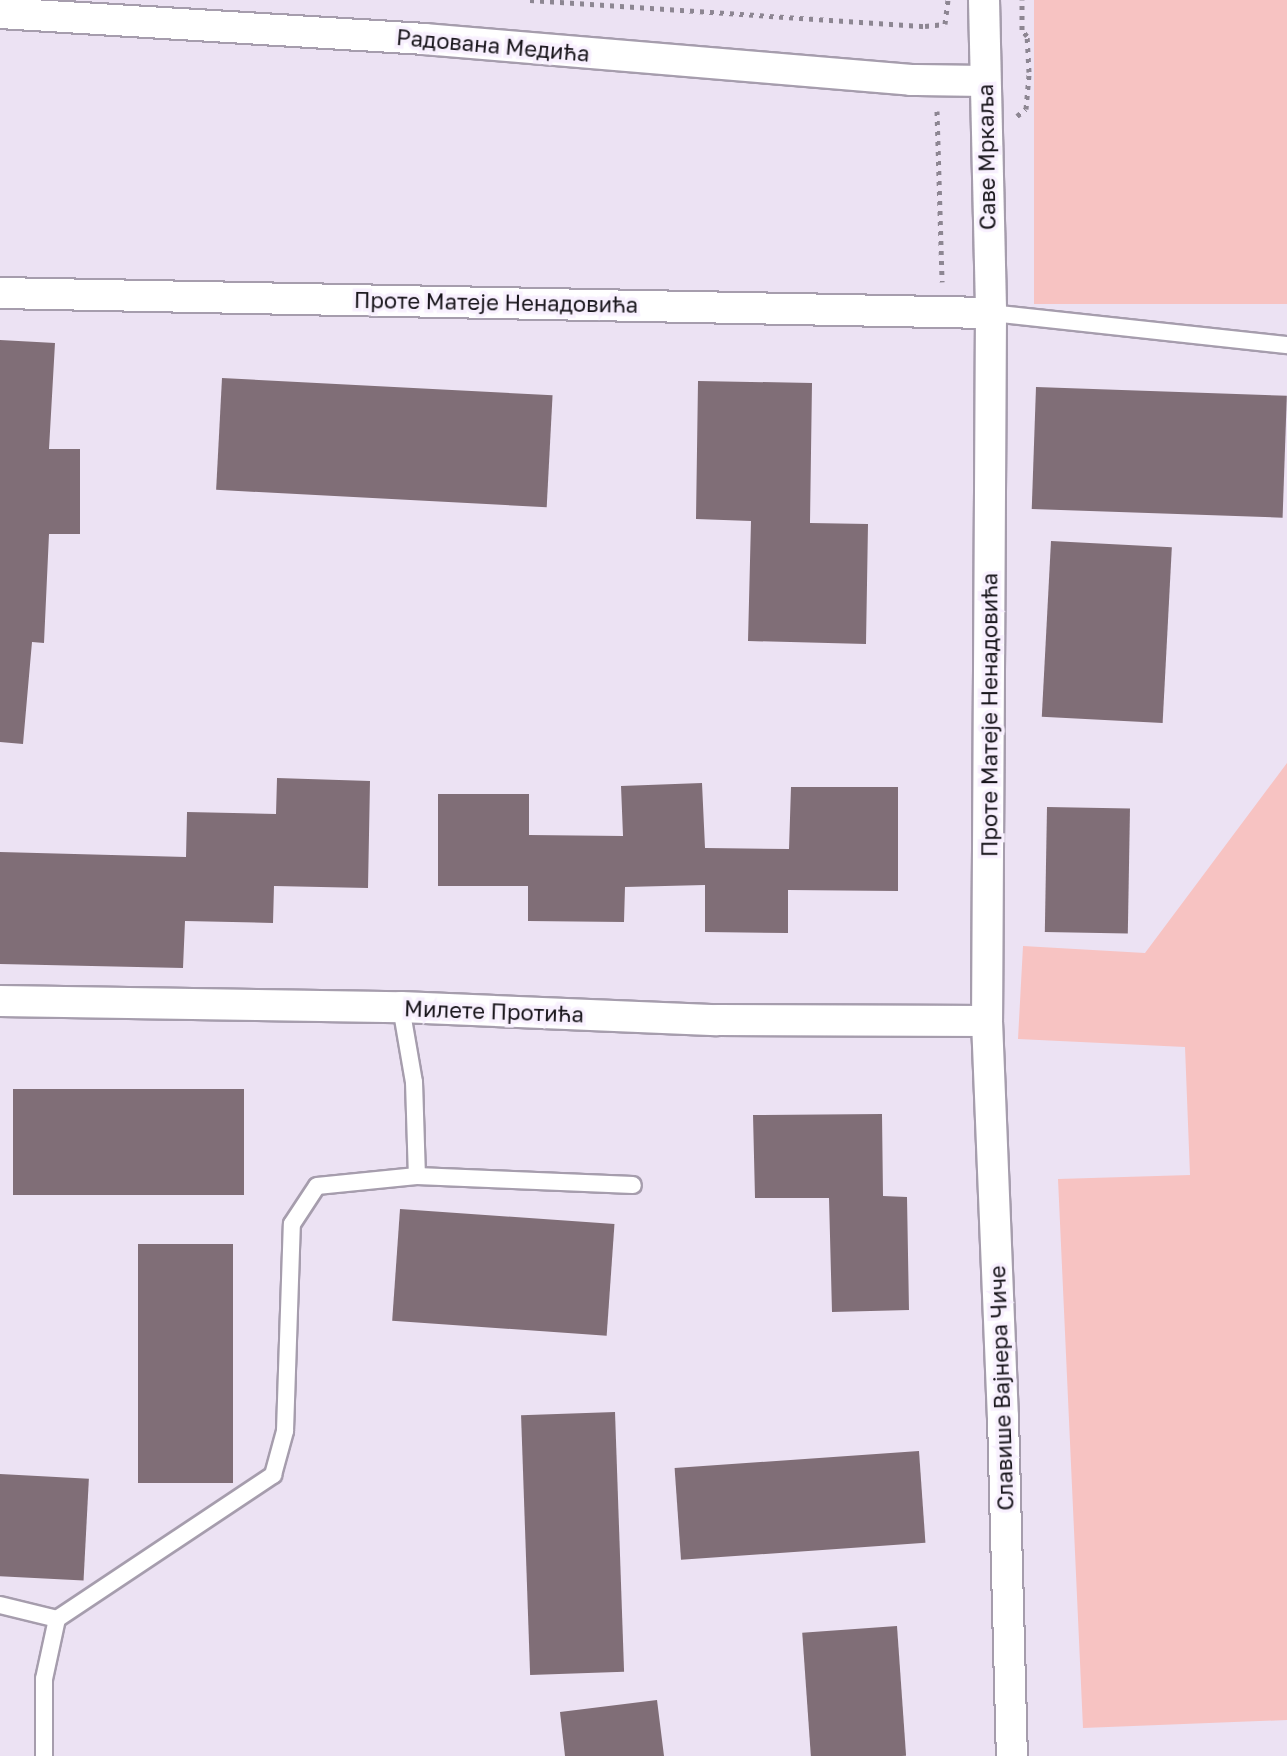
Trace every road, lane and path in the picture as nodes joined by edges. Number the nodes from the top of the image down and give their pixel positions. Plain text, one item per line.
1 (530, 0) edge
2 (948, 0) edge
3 (984, 0) edge
4 (0, 13) edge
5 (985, 81) junction
6 (0, 293) edge
7 (991, 313) junction
8 (1287, 345) edge
9 (0, 1001) edge
10 (401, 1007) junction
11 (987, 1021) junction
12 (417, 1176) junction
13 (633, 1185) dead end
14 (0, 1605) edge
15 (57, 1619) junction
16 (44, 1756) edge
17 (1012, 1756) edge

1 - 2 path
3 - 5 street, Саве Мркаља
4 - 5 street, Радована Медића
5 - 7 street, Саве Мркаља
6 - 7 street, Проте Матеје Ненадовића
7 - 8 lane, Проте Матеје Ненадовића
7 - 11 street, Проте Матеје Ненадовића
9 - 10 street, Милете Протића
10 - 11 street, Милете Протића
10 - 12 lane
11 - 17 street, Славише Вајнера Чиче
12 - 13 lane
12 - 15 lane
14 - 15 lane
15 - 16 lane

